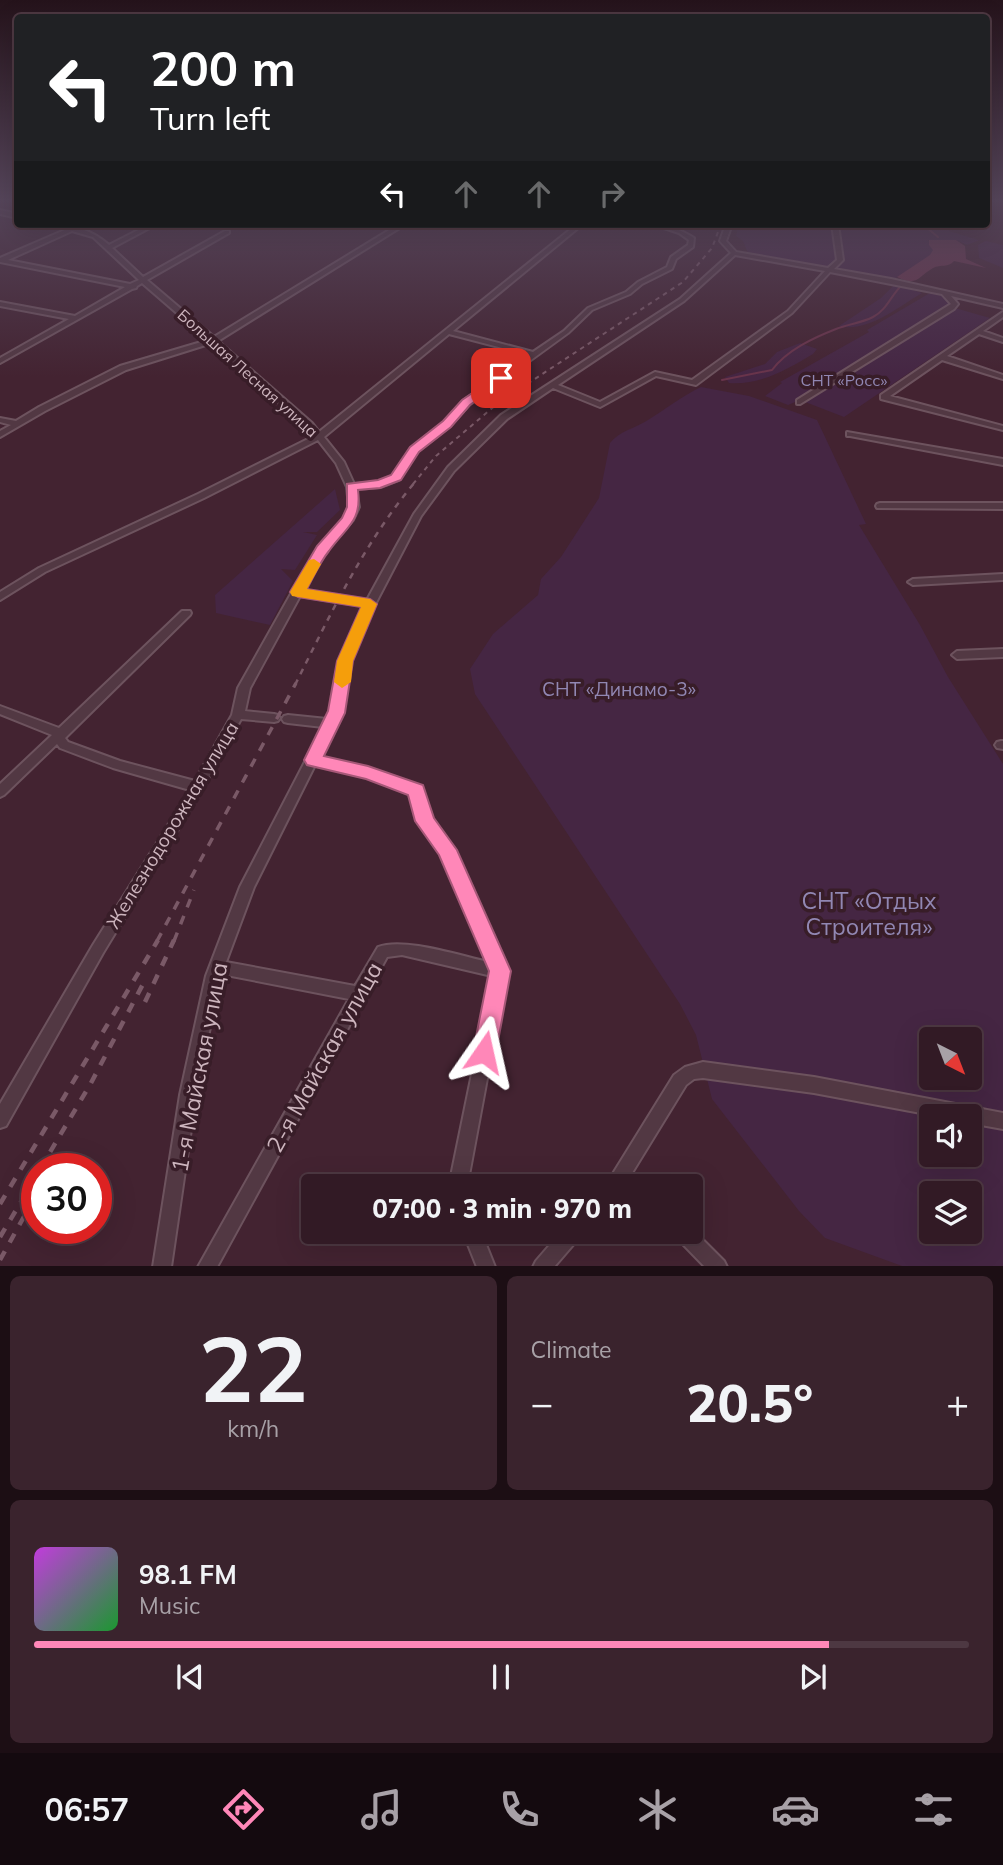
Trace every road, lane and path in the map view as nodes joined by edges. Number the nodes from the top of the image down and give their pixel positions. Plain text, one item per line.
1 (121, 259) edge
2 (182, 259) edge
3 (346, 259) edge
4 (537, 259) edge
5 (673, 259) edge
6 (727, 259) edge
7 (768, 259) edge
8 (839, 259) edge
9 (1, 261) edge
10 (830, 270) junction
11 (146, 281) junction
12 (134, 287) junction
13 (944, 293) junction
14 (0, 304) edge
15 (1003, 306) edge
16 (1003, 314) edge
17 (76, 318) junction
18 (449, 332) junction
19 (980, 332) junction
20 (214, 340) junction
21 (1003, 340) edge
22 (0, 354) edge
23 (533, 354) junction
24 (10, 356) junction
25 (942, 357) junction
26 (0, 361) edge
27 (1003, 377) edge
28 (551, 385) junction
29 (800, 402) dead end
30 (0, 420) edge
31 (17, 424) junction
32 (1003, 428) edge
33 (850, 434) dead end
34 (0, 435) edge
35 (320, 436) junction
36 (1003, 462) edge
37 (352, 490) junction
38 (880, 506) dead end
39 (1003, 506) edge
40 (1003, 577) edge
41 (913, 582) dead end
42 (298, 592) junction
43 (0, 597) edge
44 (370, 604) junction
45 (186, 613) dead end
46 (1003, 653) edge
47 (957, 655) dead end
48 (0, 710) edge
49 (238, 715) junction
50 (275, 718) dead end
51 (288, 719) dead end
52 (329, 723) junction
53 (60, 733) junction
54 (313, 760) junction
55 (198, 787) junction
56 (0, 792) edge
57 (217, 967) junction
58 (500, 971) junction
59 (360, 994) junction
60 (2, 1114) edge
61 (1003, 1121) edge
62 (460, 1174) edge
63 (627, 1174) edge
64 (477, 1244) edge
65 (562, 1244) edge
66 (695, 1244) edge
67 (162, 1266) edge
68 (206, 1266) edge
69 (486, 1266) edge
70 (542, 1266) edge
71 (718, 1266) edge

1 - 11 street, Большая Лесная улица
2 - 11 street
3 - 20 street
4 - 18 street
5 - 23 street
6 - 28 street, 1-я Майская улица
7 - 10 street
8 - 10 street
9 - 12 street
10 - 13 street
10 - 28 street
11 - 12 street
11 - 20 street, Большая Лесная улица
12 - 17 street
13 - 15 street
13 - 29 street
14 - 17 street
16 - 19 street
17 - 24 street
18 - 23 street
18 - 35 street
19 - 21 street
19 - 25 street
20 - 31 street
20 - 35 street, Большая Лесная улица
22 - 24 street
23 - 37 street
24 - 26 street
25 - 27 street
25 - 32 street
28 - 44 street, 1-я Майская улица
30 - 31 street
31 - 34 street
33 - 36 street
35 - 37 street, Большая Лесная улица
35 - 43 street
37 - 42 street, Железнодорожная улица
38 - 39 street
40 - 41 street
42 - 44 street
42 - 49 street, Железнодорожная улица
44 - 52 street, 1-я Майская улица
45 - 53 street
46 - 47 street
48 - 53 street
49 - 50 street
49 - 55 street, Железнодорожная улица
51 - 52 street
52 - 54 street, 1-я Майская улица
53 - 55 street
53 - 56 street
54 - 57 street, 1-я Майская улица
54 - 58 street
55 - 60 street, Железнодорожная улица
57 - 59 street
57 - 67 street, 1-я Майская улица
58 - 59 street, 2-я Майская улица
58 - 62 street
59 - 68 street, 2-я Майская улица
61 - 63 street
64 - 69 street
65 - 70 street
66 - 71 street

